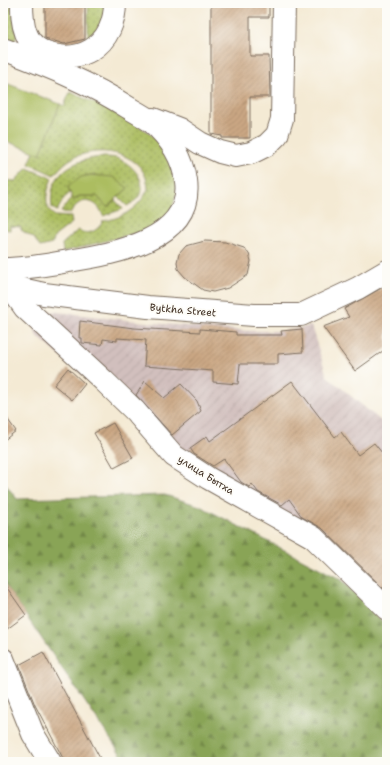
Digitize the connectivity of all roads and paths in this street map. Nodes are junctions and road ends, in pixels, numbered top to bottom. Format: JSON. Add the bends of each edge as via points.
{"nodes":[{"id":1,"x":22,"y":3,"type":"edge"},
{"id":2,"x":115,"y":3,"type":"edge"},
{"id":3,"x":284,"y":3,"type":"edge"},
{"id":4,"x":3,"y":49,"type":"edge"},
{"id":5,"x":137,"y":113,"type":"junction"},
{"id":6,"x":387,"y":271,"type":"edge"},
{"id":7,"x":5,"y":280,"type":"edge"},
{"id":8,"x":387,"y":609,"type":"edge"},
{"id":9,"x":3,"y":659,"type":"edge"},
{"id":10,"x":50,"y":762,"type":"edge"}],
"edges":[{"from":1,"to":2,"type":"street","via":[[22,22],[26,35],[34,47],[48,54],[78,56],[92,50],[109,31]]},
{"from":3,"to":5,"type":"street","via":[[282,119],[277,135],[267,145],[251,153],[236,156],[220,152],[179,129]]},
{"from":4,"to":5,"type":"street","via":[[70,75]]},
{"from":5,"to":7,"type":"street","via":[[152,122],[169,140],[185,170],[185,200],[170,226],[154,237],[112,254],[25,269]]},
{"from":6,"to":7,"type":"street","name":"Bytkha Street","via":[[301,315],[254,315],[148,307],[44,294]]},
{"from":7,"to":8,"type":"street","name":"улица Бытха","via":[[25,308],[135,411],[174,456],[313,537]]},
{"from":9,"to":10,"type":"street","via":[[33,734]]}]}
